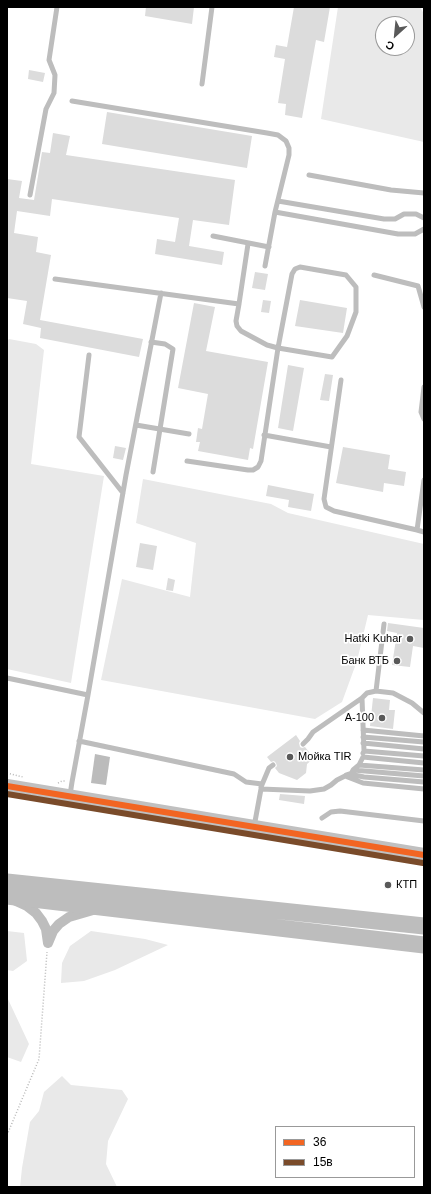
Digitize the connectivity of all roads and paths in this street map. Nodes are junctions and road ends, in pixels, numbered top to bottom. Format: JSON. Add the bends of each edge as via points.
{"nodes":[{"id":1,"x":57,"y":7,"type":"edge"},
{"id":2,"x":212,"y":7,"type":"edge"},
{"id":3,"x":202,"y":84,"type":"dead end"},
{"id":4,"x":72,"y":101,"type":"dead end"},
{"id":5,"x":309,"y":175,"type":"dead end"},
{"id":6,"x":424,"y":192,"type":"edge"},
{"id":7,"x":30,"y":195,"type":"dead end"},
{"id":8,"x":278,"y":201,"type":"junction"},
{"id":9,"x":275,"y":212,"type":"junction"},
{"id":10,"x":424,"y":218,"type":"edge"},
{"id":11,"x":424,"y":229,"type":"edge"},
{"id":12,"x":213,"y":236,"type":"dead end"},
{"id":13,"x":248,"y":244,"type":"junction"},
{"id":14,"x":269,"y":247,"type":"junction"},
{"id":15,"x":265,"y":266,"type":"dead end"},
{"id":16,"x":374,"y":275,"type":"dead end"},
{"id":17,"x":55,"y":278,"type":"dead end"},
{"id":18,"x":161,"y":293,"type":"junction"},
{"id":19,"x":239,"y":304,"type":"junction"},
{"id":20,"x":424,"y":307,"type":"edge"},
{"id":21,"x":151,"y":342,"type":"junction"},
{"id":22,"x":278,"y":348,"type":"junction"},
{"id":23,"x":89,"y":355,"type":"dead end"},
{"id":24,"x":341,"y":380,"type":"dead end"},
{"id":25,"x":424,"y":387,"type":"edge"},
{"id":26,"x":424,"y":419,"type":"edge"},
{"id":27,"x":136,"y":425,"type":"junction"},
{"id":28,"x":160,"y":430,"type":"junction"},
{"id":29,"x":190,"y":434,"type":"dead end"},
{"id":30,"x":264,"y":435,"type":"junction"},
{"id":31,"x":331,"y":447,"type":"junction"},
{"id":32,"x":187,"y":461,"type":"dead end"},
{"id":33,"x":153,"y":472,"type":"dead end"},
{"id":34,"x":424,"y":480,"type":"edge"},
{"id":35,"x":123,"y":494,"type":"junction"},
{"id":36,"x":417,"y":530,"type":"junction"},
{"id":37,"x":424,"y":532,"type":"edge"},
{"id":38,"x":384,"y":624,"type":"dead end"},
{"id":39,"x":7,"y":678,"type":"edge"},
{"id":40,"x":376,"y":691,"type":"junction"},
{"id":41,"x":88,"y":695,"type":"junction"},
{"id":42,"x":362,"y":698,"type":"junction"},
{"id":43,"x":424,"y":713,"type":"edge"},
{"id":44,"x":364,"y":730,"type":"junction"},
{"id":45,"x":424,"y":736,"type":"edge"},
{"id":46,"x":363,"y":737,"type":"junction"},
{"id":47,"x":79,"y":741,"type":"junction"},
{"id":48,"x":424,"y":742,"type":"edge"},
{"id":49,"x":303,"y":744,"type":"dead end"},
{"id":50,"x":363,"y":744,"type":"junction"},
{"id":51,"x":424,"y":749,"type":"edge"},
{"id":52,"x":364,"y":751,"type":"junction"},
{"id":53,"x":424,"y":756,"type":"edge"},
{"id":54,"x":363,"y":757,"type":"junction"},
{"id":55,"x":424,"y":763,"type":"edge"},
{"id":56,"x":273,"y":765,"type":"dead end"},
{"id":57,"x":359,"y":765,"type":"junction"},
{"id":58,"x":424,"y":770,"type":"edge"},
{"id":59,"x":349,"y":773,"type":"junction"},
{"id":60,"x":424,"y":776,"type":"edge"},
{"id":61,"x":424,"y":782,"type":"edge"},
{"id":62,"x":7,"y":786,"type":"edge"},
{"id":63,"x":261,"y":787,"type":"junction"},
{"id":64,"x":424,"y":789,"type":"edge"},
{"id":65,"x":70,"y":796,"type":"junction"},
{"id":66,"x":322,"y":818,"type":"dead end"},
{"id":67,"x":424,"y":821,"type":"edge"},
{"id":68,"x":254,"y":827,"type":"junction"},
{"id":69,"x":424,"y":855,"type":"edge"},
{"id":70,"x":7,"y":882,"type":"edge"},
{"id":71,"x":7,"y":896,"type":"edge"},
{"id":72,"x":102,"y":907,"type":"junction"},
{"id":73,"x":424,"y":926,"type":"edge"},
{"id":74,"x":48,"y":944,"type":"junction"},
{"id":75,"x":424,"y":945,"type":"edge"},
{"id":76,"x":7,"y":1135,"type":"edge"}],
"edges":[{"from":1,"to":7,"type":"lane","via":[[49,60],[55,75],[54,93],[46,109]]},
{"from":2,"to":3,"type":"lane"},
{"from":4,"to":8,"type":"lane","via":[[278,135],[290,148]]},
{"from":5,"to":6,"type":"lane","via":[[391,190]]},
{"from":8,"to":9,"type":"lane"},
{"from":8,"to":10,"type":"lane","via":[[384,219],[395,219],[404,214],[416,214]]},
{"from":9,"to":11,"type":"lane","via":[[398,234],[415,234]]},
{"from":9,"to":14,"type":"lane"},
{"from":12,"to":13,"type":"lane"},
{"from":13,"to":14,"type":"lane"},
{"from":13,"to":19,"type":"lane"},
{"from":14,"to":15,"type":"lane"},
{"from":16,"to":20,"type":"lane","via":[[418,286]]},
{"from":17,"to":18,"type":"lane"},
{"from":18,"to":19,"type":"lane"},
{"from":18,"to":21,"type":"lane"},
{"from":19,"to":22,"type":"lane","via":[[236,321],[241,331]]},
{"from":21,"to":27,"type":"lane"},
{"from":21,"to":28,"type":"lane","via":[[165,344],[173,350]]},
{"from":22,"to":22,"type":"lane","via":[[295,269],[300,267],[346,275],[356,287],[356,312],[347,336],[332,357]]},
{"from":22,"to":30,"type":"lane"},
{"from":23,"to":35,"type":"lane","via":[[79,437]]},
{"from":24,"to":31,"type":"lane"},
{"from":25,"to":26,"type":"lane","via":[[421,412]]},
{"from":27,"to":28,"type":"lane"},
{"from":27,"to":35,"type":"lane"},
{"from":28,"to":29,"type":"lane"},
{"from":28,"to":33,"type":"lane"},
{"from":30,"to":31,"type":"lane"},
{"from":30,"to":32,"type":"lane","via":[[261,461],[253,470]]},
{"from":31,"to":36,"type":"lane","via":[[324,499],[326,506],[334,511]]},
{"from":34,"to":36,"type":"lane"},
{"from":35,"to":41,"type":"lane"},
{"from":36,"to":37,"type":"lane"},
{"from":38,"to":40,"type":"lane"},
{"from":39,"to":41,"type":"lane"},
{"from":40,"to":42,"type":"lane","via":[[367,693]]},
{"from":40,"to":43,"type":"lane","via":[[392,693],[412,703]]},
{"from":41,"to":47,"type":"lane"},
{"from":42,"to":44,"type":"lane"},
{"from":42,"to":49,"type":"lane","via":[[313,732]]},
{"from":44,"to":45,"type":"lane"},
{"from":44,"to":46,"type":"lane"},
{"from":46,"to":48,"type":"lane"},
{"from":46,"to":50,"type":"lane"},
{"from":47,"to":63,"type":"lane","via":[[234,774],[246,782]]},
{"from":47,"to":65,"type":"lane"},
{"from":50,"to":51,"type":"lane"},
{"from":50,"to":52,"type":"lane"},
{"from":52,"to":53,"type":"lane"},
{"from":52,"to":54,"type":"lane"},
{"from":54,"to":55,"type":"lane"},
{"from":54,"to":57,"type":"lane"},
{"from":56,"to":63,"type":"lane"},
{"from":57,"to":58,"type":"lane"},
{"from":57,"to":59,"type":"lane"},
{"from":59,"to":60,"type":"lane"},
{"from":59,"to":61,"type":"lane","via":[[364,777]]},
{"from":59,"to":63,"type":"lane","via":[[324,789],[310,791]]},
{"from":59,"to":64,"type":"lane","via":[[363,783]]},
{"from":62,"to":65,"type":"main road"},
{"from":63,"to":68,"type":"lane"},
{"from":65,"to":68,"type":"main road"},
{"from":66,"to":67,"type":"lane","via":[[331,812],[340,811]]},
{"from":68,"to":69,"type":"main road"},
{"from":70,"to":73,"type":"highway"},
{"from":71,"to":72,"type":"highway"},
{"from":71,"to":74,"type":"street","via":[[36,913],[46,929]]},
{"from":72,"to":74,"type":"street","via":[[69,917],[53,931]]},
{"from":72,"to":75,"type":"highway"},
{"from":74,"to":76,"type":"path","via":[[39,1059]]}]}
